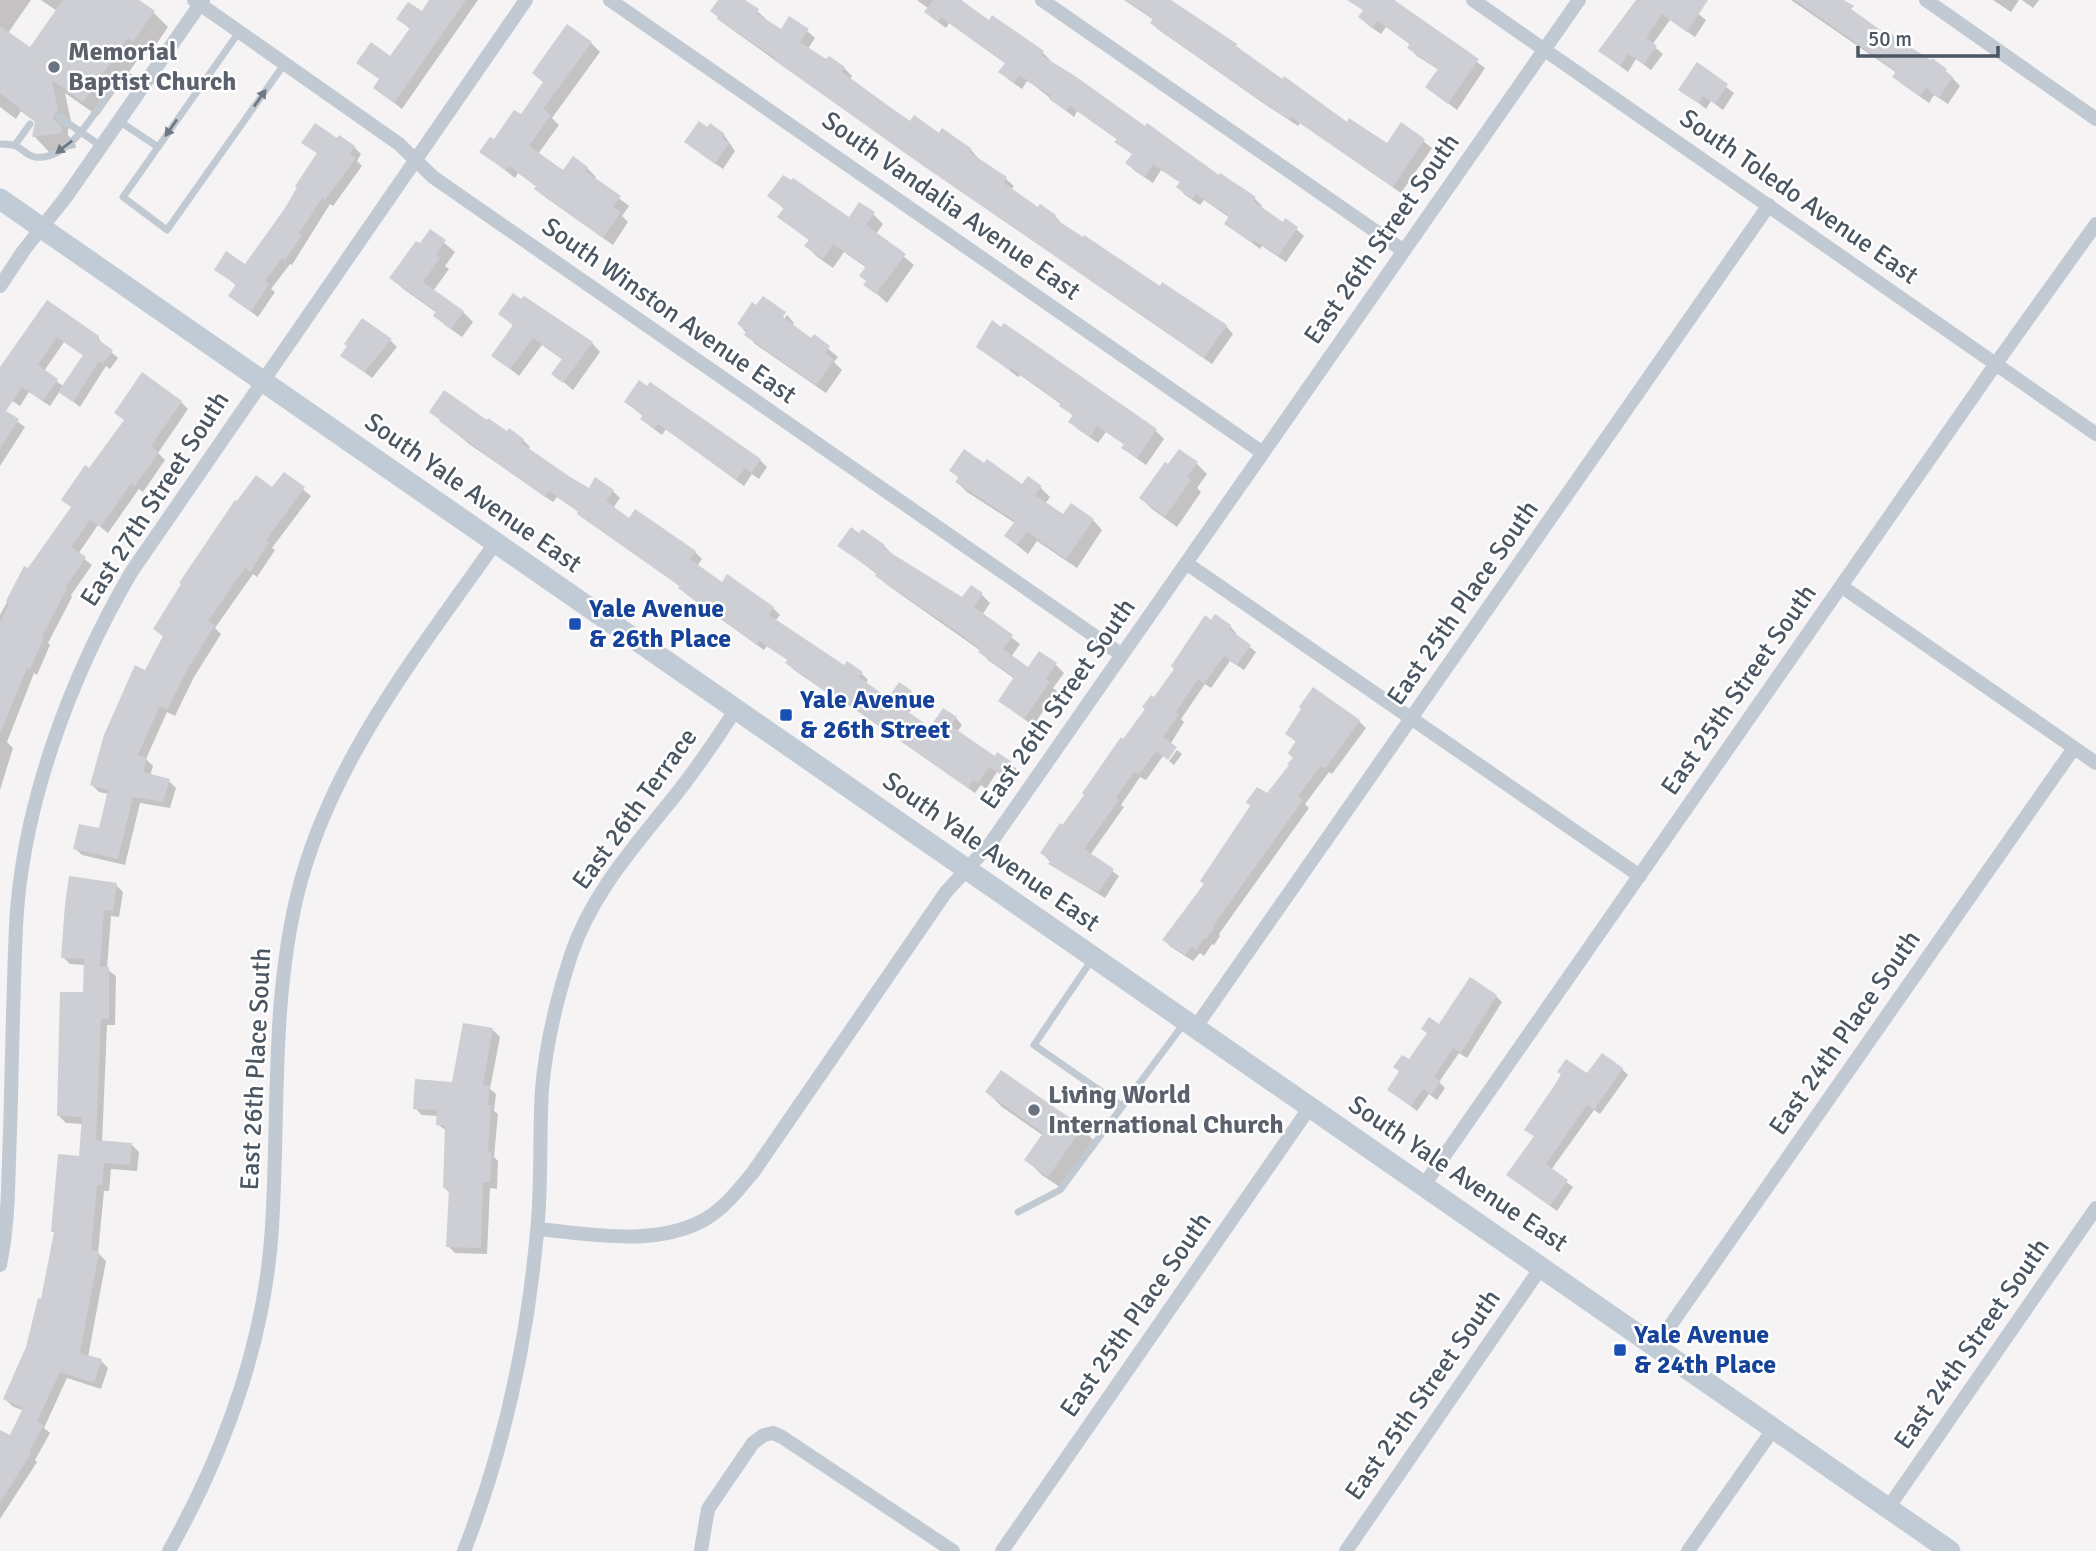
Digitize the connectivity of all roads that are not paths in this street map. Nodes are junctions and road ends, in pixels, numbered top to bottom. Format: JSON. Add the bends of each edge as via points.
{"nodes":[{"id":1,"x":527,"y":0,"type":"edge"},
{"id":2,"x":610,"y":0,"type":"edge"},
{"id":3,"x":1042,"y":0,"type":"edge"},
{"id":4,"x":1473,"y":0,"type":"edge"},
{"id":5,"x":1579,"y":0,"type":"edge"},
{"id":6,"x":1926,"y":0,"type":"edge"},
{"id":7,"x":199,"y":1,"type":"edge"},
{"id":8,"x":239,"y":32,"type":"junction"},
{"id":9,"x":1544,"y":50,"type":"junction"},
{"id":10,"x":285,"y":63,"type":"junction"},
{"id":11,"x":143,"y":86,"type":"junction"},
{"id":12,"x":59,"y":117,"type":"dead end"},
{"id":13,"x":2096,"y":119,"type":"edge"},
{"id":14,"x":119,"y":121,"type":"junction"},
{"id":15,"x":30,"y":124,"type":"dead end"},
{"id":16,"x":81,"y":132,"type":"junction"},
{"id":17,"x":0,"y":144,"type":"edge"},
{"id":18,"x":15,"y":145,"type":"junction"},
{"id":19,"x":101,"y":147,"type":"junction"},
{"id":20,"x":158,"y":147,"type":"junction"},
{"id":21,"x":416,"y":161,"type":"junction"},
{"id":22,"x":0,"y":199,"type":"edge"},
{"id":23,"x":1769,"y":205,"type":"junction"},
{"id":24,"x":2096,"y":224,"type":"edge"},
{"id":25,"x":42,"y":228,"type":"junction"},
{"id":26,"x":1404,"y":251,"type":"junction"},
{"id":27,"x":0,"y":286,"type":"edge"},
{"id":28,"x":1995,"y":365,"type":"junction"},
{"id":29,"x":261,"y":381,"type":"junction"},
{"id":30,"x":2096,"y":434,"type":"edge"},
{"id":31,"x":1263,"y":453,"type":"junction"},
{"id":32,"x":496,"y":542,"type":"junction"},
{"id":33,"x":1186,"y":564,"type":"junction"},
{"id":34,"x":1841,"y":586,"type":"junction"},
{"id":35,"x":1122,"y":655,"type":"junction"},
{"id":36,"x":736,"y":709,"type":"junction"},
{"id":37,"x":1412,"y":719,"type":"junction"},
{"id":38,"x":2074,"y":748,"type":"junction"},
{"id":39,"x":2096,"y":764,"type":"edge"},
{"id":40,"x":966,"y":869,"type":"junction"},
{"id":41,"x":1640,"y":876,"type":"junction"},
{"id":42,"x":1093,"y":957,"type":"junction"},
{"id":43,"x":1190,"y":1025,"type":"junction"},
{"id":44,"x":1122,"y":1106,"type":"junction"},
{"id":45,"x":1310,"y":1107,"type":"junction"},
{"id":46,"x":1424,"y":1185,"type":"junction"},
{"id":47,"x":2096,"y":1208,"type":"edge"},
{"id":48,"x":1018,"y":1212,"type":"dead end"},
{"id":49,"x":538,"y":1230,"type":"junction"},
{"id":50,"x":0,"y":1265,"type":"edge"},
{"id":51,"x":1542,"y":1266,"type":"junction"},
{"id":52,"x":1656,"y":1346,"type":"junction"},
{"id":53,"x":1774,"y":1427,"type":"junction"},
{"id":54,"x":1888,"y":1508,"type":"junction"},
{"id":55,"x":701,"y":1550,"type":"edge"},
{"id":56,"x":169,"y":1551,"type":"edge"},
{"id":57,"x":464,"y":1551,"type":"edge"},
{"id":58,"x":953,"y":1551,"type":"edge"},
{"id":59,"x":1002,"y":1551,"type":"edge"},
{"id":60,"x":1346,"y":1551,"type":"edge"},
{"id":61,"x":1688,"y":1551,"type":"edge"},
{"id":62,"x":1950,"y":1551,"type":"edge"}],
"edges":[{"from":1,"to":21,"type":"street","name":"East 27th Street South"},
{"from":2,"to":31,"type":"street","name":"South Vandalia Avenue East"},
{"from":3,"to":26,"type":"street"},
{"from":4,"to":9,"type":"street","name":"South Toledo Avenue East"},
{"from":5,"to":9,"type":"street","name":"East 26th Street South"},
{"from":6,"to":13,"type":"street"},
{"from":7,"to":8,"type":"street","name":"South Winston Avenue East"},
{"from":7,"to":11,"type":"street"},
{"from":8,"to":10,"type":"street","name":"South Winston Avenue East"},
{"from":8,"to":20,"type":"lane","one_way":true},
{"from":9,"to":23,"type":"street","name":"South Toledo Avenue East"},
{"from":9,"to":26,"type":"street","name":"East 26th Street South"},
{"from":20,"to":10,"type":"lane","one_way":true,"via":[[123,197],[167,230]]},
{"from":10,"to":21,"type":"street","name":"South Winston Avenue East"},
{"from":11,"to":14,"type":"street"},
{"from":11,"to":16,"type":"lane","via":[[126,75],[118,78]]},
{"from":12,"to":16,"type":"lane"},
{"from":14,"to":19,"type":"street"},
{"from":14,"to":20,"type":"lane"},
{"from":15,"to":18,"type":"lane"},
{"from":16,"to":18,"type":"lane","one_way":true,"via":[[65,150],[48,158],[32,157]]},
{"from":16,"to":19,"type":"lane"},
{"from":17,"to":18,"type":"lane"},
{"from":19,"to":25,"type":"street"},
{"from":21,"to":29,"type":"street","name":"East 27th Street South"},
{"from":21,"to":35,"type":"street","name":"South Winston Avenue East"},
{"from":22,"to":25,"type":"main road","name":"South Yale Avenue East"},
{"from":23,"to":28,"type":"street","name":"South Toledo Avenue East"},
{"from":23,"to":37,"type":"street","name":"East 25th Place South"},
{"from":24,"to":28,"type":"street","name":"East 25th Street South"},
{"from":25,"to":27,"type":"street"},
{"from":25,"to":29,"type":"main road","name":"South Yale Avenue East"},
{"from":26,"to":31,"type":"street","name":"East 26th Street South"},
{"from":28,"to":30,"type":"street","name":"South Toledo Avenue East"},
{"from":28,"to":34,"type":"street","name":"East 25th Street South"},
{"from":29,"to":32,"type":"main road","name":"South Yale Avenue East"},
{"from":29,"to":50,"type":"street","name":"East 27th Street South","via":[[109,609],[48,759],[23,864],[16,923],[7,1205]]},
{"from":31,"to":33,"type":"street","name":"East 26th Street South"},
{"from":32,"to":36,"type":"main road","name":"South Yale Avenue East"},
{"from":32,"to":56,"type":"street","name":"East 26th Place South","via":[[367,730],[312,843],[286,947],[280,997],[266,1286],[234,1409],[211,1469]]},
{"from":33,"to":35,"type":"street","name":"East 26th Street South"},
{"from":33,"to":37,"type":"street"},
{"from":34,"to":38,"type":"street"},
{"from":34,"to":41,"type":"street","name":"East 25th Street South"},
{"from":35,"to":40,"type":"street","name":"East 26th Street South","via":[[990,844]]},
{"from":36,"to":40,"type":"main road","name":"South Yale Avenue East"},
{"from":36,"to":49,"type":"street","name":"East 26th Terrace","via":[[612,874],[572,953],[546,1050]]},
{"from":37,"to":41,"type":"street"},
{"from":37,"to":43,"type":"street","name":"East 25th Place South"},
{"from":38,"to":39,"type":"street"},
{"from":38,"to":52,"type":"street","name":"East 24th Place South"},
{"from":40,"to":42,"type":"main road","name":"South Yale Avenue East"},
{"from":40,"to":49,"type":"street","name":"East 26th Street South","via":[[731,1198],[706,1219],[652,1236]]},
{"from":41,"to":46,"type":"street","name":"East 25th Street South"},
{"from":42,"to":43,"type":"main road","name":"South Yale Avenue East"},
{"from":42,"to":44,"type":"lane","via":[[1034,1045]]},
{"from":43,"to":44,"type":"lane"},
{"from":43,"to":45,"type":"main road","name":"South Yale Avenue East"},
{"from":44,"to":48,"type":"lane","via":[[1060,1190]]},
{"from":45,"to":46,"type":"main road","name":"South Yale Avenue East"},
{"from":45,"to":59,"type":"street","name":"East 25th Place South"},
{"from":46,"to":51,"type":"main road","name":"South Yale Avenue East"},
{"from":47,"to":54,"type":"street","name":"East 24th Street South"},
{"from":49,"to":57,"type":"street","via":[[520,1362],[504,1434]]},
{"from":51,"to":52,"type":"main road","name":"South Yale Avenue East"},
{"from":51,"to":60,"type":"street","name":"East 25th Street South"},
{"from":52,"to":53,"type":"main road","name":"South Yale Avenue East"},
{"from":53,"to":54,"type":"main road","name":"South Yale Avenue East"},
{"from":53,"to":61,"type":"street"},
{"from":54,"to":62,"type":"main road","name":"South Yale Avenue East"},
{"from":55,"to":58,"type":"street","via":[[708,1509],[753,1443],[773,1433]]}]}
